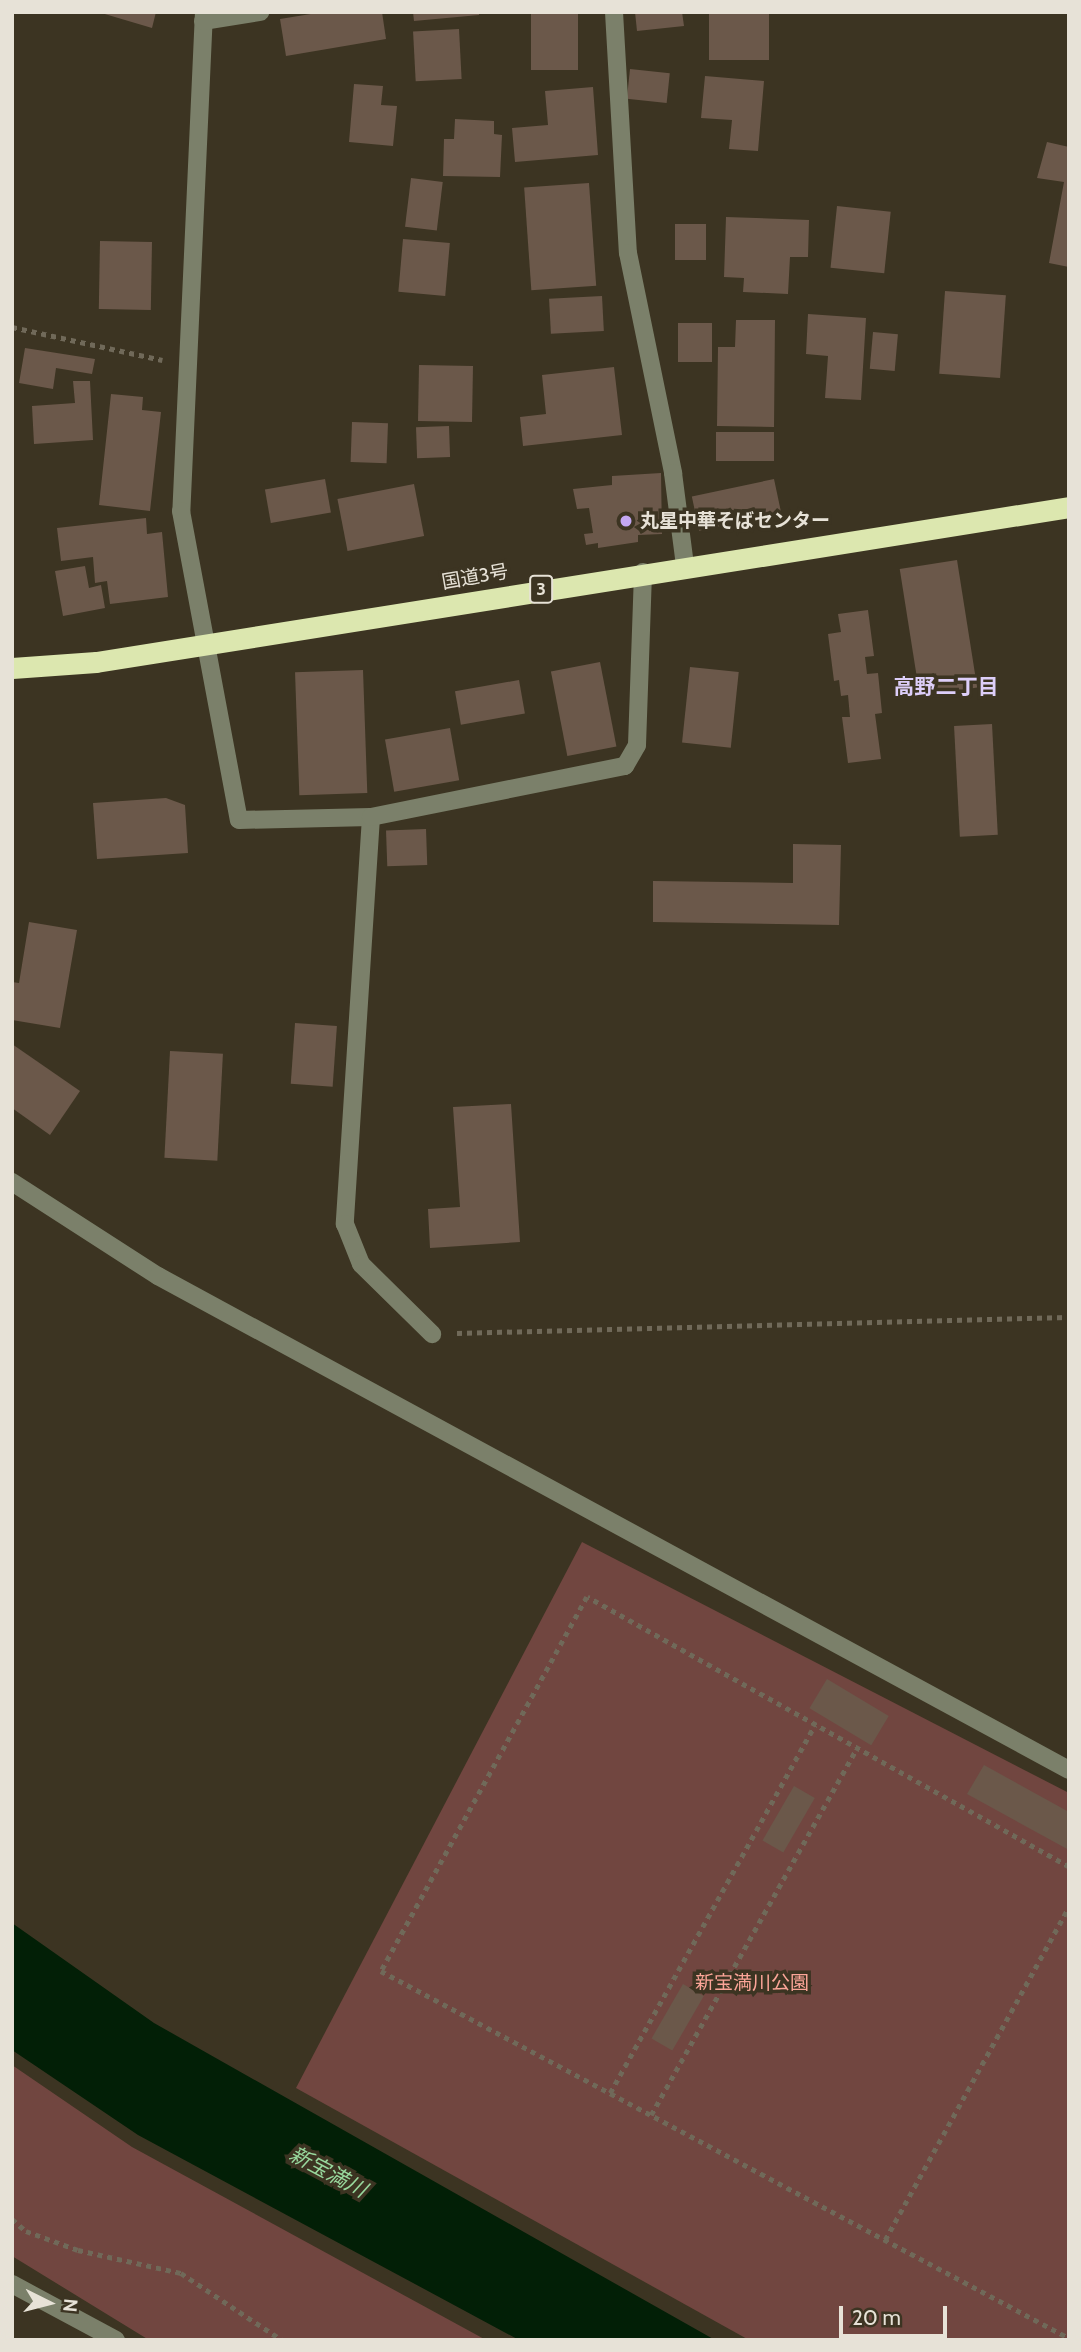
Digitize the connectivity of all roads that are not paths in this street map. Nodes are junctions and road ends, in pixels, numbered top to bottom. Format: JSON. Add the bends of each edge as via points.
{"nodes":[{"id":1,"x":260,"y":12,"type":"edge"},
{"id":2,"x":614,"y":12,"type":"edge"},
{"id":3,"x":203,"y":17,"type":"edge"},
{"id":4,"x":1069,"y":507,"type":"edge"},
{"id":5,"x":685,"y":566,"type":"junction"},
{"id":6,"x":643,"y":572,"type":"junction"},
{"id":7,"x":208,"y":645,"type":"junction"},
{"id":8,"x":12,"y":668,"type":"edge"},
{"id":9,"x":371,"y":817,"type":"junction"},
{"id":10,"x":12,"y":1182,"type":"edge"},
{"id":11,"x":432,"y":1334,"type":"road end"},
{"id":12,"x":1069,"y":1770,"type":"edge"},
{"id":13,"x":12,"y":2284,"type":"edge"},
{"id":14,"x":116,"y":2340,"type":"edge"}],
"edges":[{"from":1,"to":3,"type":"street"},
{"from":2,"to":5,"type":"street","via":[[628,253],[673,473]]},
{"from":3,"to":7,"type":"street","via":[[181,511]]},
{"from":4,"to":5,"type":"highway","name":"国道3号","number":"3"},
{"from":5,"to":6,"type":"highway","name":"国道3号","number":"3"},
{"from":6,"to":7,"type":"highway","name":"国道3号","number":"3"},
{"from":6,"to":9,"type":"street","via":[[637,746],[625,766]]},
{"from":7,"to":8,"type":"highway","name":"国道3号","number":"3","via":[[96,663]]},
{"from":7,"to":9,"type":"street","via":[[239,820]]},
{"from":9,"to":11,"type":"street","via":[[345,1224],[360,1264]]},
{"from":10,"to":12,"type":"street","via":[[158,1276]]},
{"from":13,"to":14,"type":"street"}]}
